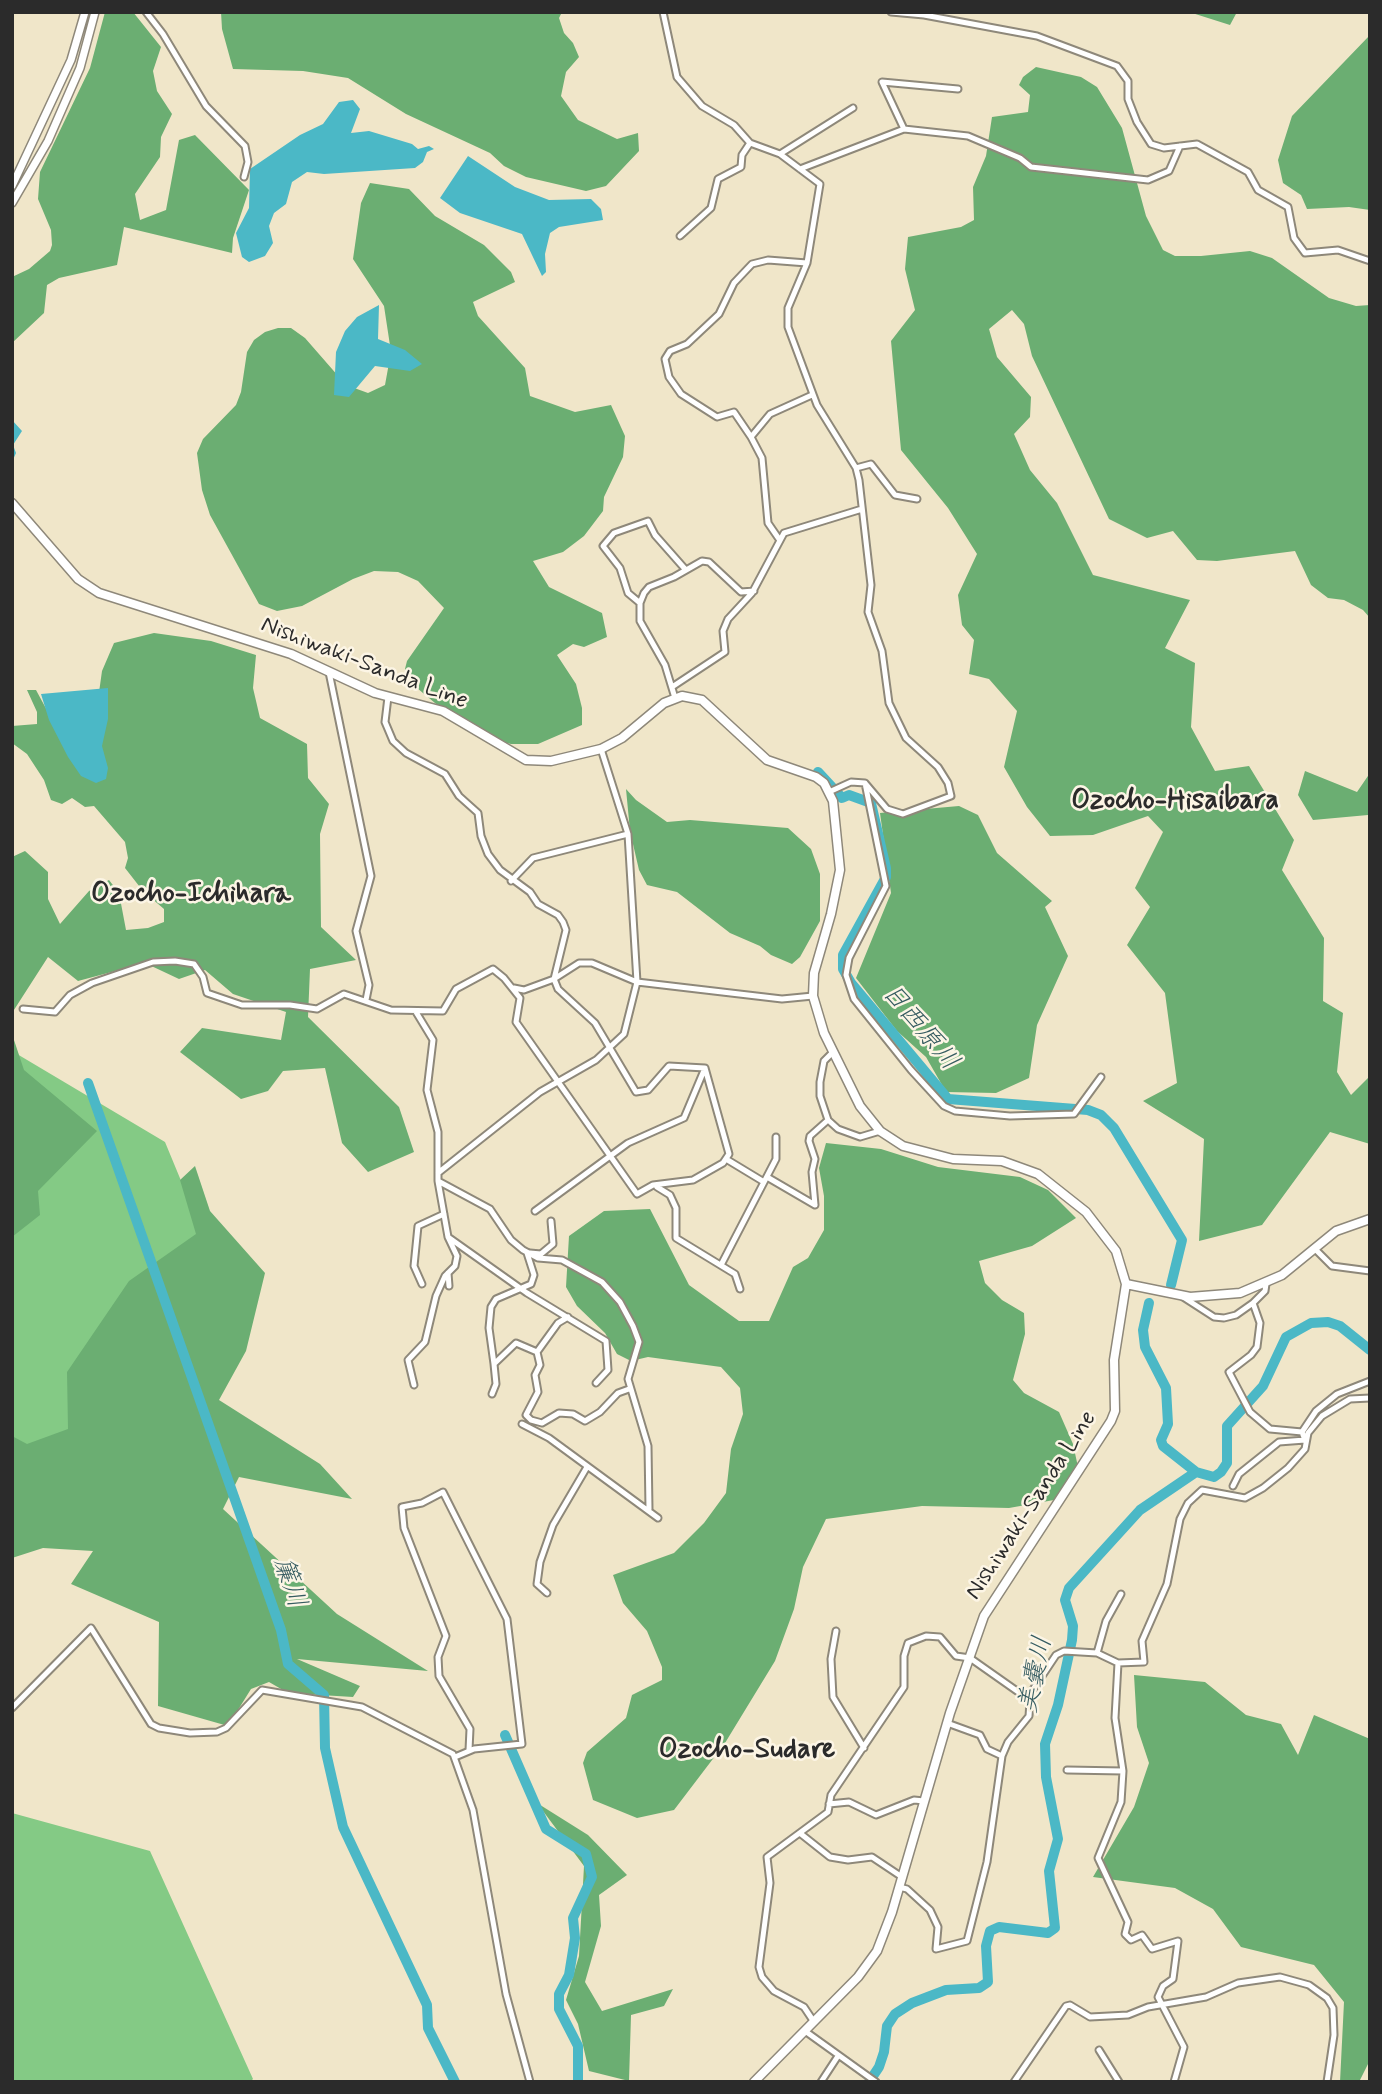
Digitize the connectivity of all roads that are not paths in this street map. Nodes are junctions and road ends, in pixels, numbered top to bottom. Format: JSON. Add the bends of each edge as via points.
{"nodes":[{"id":1,"x":85,"y":12,"type":"edge"},
{"id":2,"x":95,"y":12,"type":"edge"},
{"id":3,"x":146,"y":12,"type":"edge"},
{"id":4,"x":663,"y":12,"type":"edge"},
{"id":5,"x":891,"y":12,"type":"edge"},
{"id":6,"x":958,"y":89,"type":"dead end"},
{"id":7,"x":853,"y":108,"type":"dead end"},
{"id":8,"x":904,"y":129,"type":"junction"},
{"id":9,"x":750,"y":143,"type":"junction"},
{"id":10,"x":1180,"y":146,"type":"junction"},
{"id":11,"x":780,"y":154,"type":"junction"},
{"id":12,"x":800,"y":169,"type":"junction"},
{"id":13,"x":244,"y":177,"type":"dead end"},
{"id":14,"x":12,"y":186,"type":"edge"},
{"id":15,"x":12,"y":202,"type":"edge"},
{"id":16,"x":680,"y":236,"type":"dead end"},
{"id":17,"x":1370,"y":261,"type":"edge"},
{"id":18,"x":807,"y":263,"type":"junction"},
{"id":19,"x":812,"y":395,"type":"junction"},
{"id":20,"x":751,"y":437,"type":"junction"},
{"id":21,"x":856,"y":468,"type":"junction"},
{"id":22,"x":917,"y":499,"type":"dead end"},
{"id":23,"x":12,"y":503,"type":"edge"},
{"id":24,"x":862,"y":509,"type":"junction"},
{"id":25,"x":779,"y":539,"type":"junction"},
{"id":26,"x":685,"y":569,"type":"junction"},
{"id":27,"x":754,"y":591,"type":"junction"},
{"id":28,"x":639,"y":603,"type":"junction"},
{"id":29,"x":329,"y":672,"type":"junction"},
{"id":30,"x":672,"y":687,"type":"junction"},
{"id":31,"x":388,"y":697,"type":"junction"},
{"id":32,"x":675,"y":698,"type":"junction"},
{"id":33,"x":601,"y":749,"type":"junction"},
{"id":34,"x":865,"y":783,"type":"junction"},
{"id":35,"x":829,"y":792,"type":"junction"},
{"id":36,"x":628,"y":834,"type":"junction"},
{"id":37,"x":512,"y":881,"type":"junction"},
{"id":38,"x":554,"y":979,"type":"junction"},
{"id":39,"x":637,"y":982,"type":"junction"},
{"id":40,"x":514,"y":988,"type":"junction"},
{"id":41,"x":813,"y":996,"type":"junction"},
{"id":42,"x":366,"y":1000,"type":"junction"},
{"id":43,"x":23,"y":1009,"type":"dead end"},
{"id":44,"x":416,"y":1012,"type":"junction"},
{"id":45,"x":611,"y":1049,"type":"junction"},
{"id":46,"x":833,"y":1052,"type":"junction"},
{"id":47,"x":705,"y":1068,"type":"junction"},
{"id":48,"x":1101,"y":1077,"type":"dead end"},
{"id":49,"x":558,"y":1082,"type":"junction"},
{"id":50,"x":828,"y":1120,"type":"junction"},
{"id":51,"x":880,"y":1132,"type":"junction"},
{"id":52,"x":776,"y":1137,"type":"dead end"},
{"id":53,"x":611,"y":1156,"type":"junction"},
{"id":54,"x":726,"y":1159,"type":"junction"},
{"id":55,"x":437,"y":1179,"type":"junction"},
{"id":56,"x":765,"y":1180,"type":"junction"},
{"id":57,"x":647,"y":1187,"type":"junction"},
{"id":58,"x":535,"y":1211,"type":"dead end"},
{"id":59,"x":444,"y":1214,"type":"junction"},
{"id":60,"x":1370,"y":1219,"type":"edge"},
{"id":61,"x":551,"y":1221,"type":"dead end"},
{"id":62,"x":448,"y":1237,"type":"junction"},
{"id":63,"x":1314,"y":1248,"type":"junction"},
{"id":64,"x":527,"y":1253,"type":"junction"},
{"id":65,"x":721,"y":1265,"type":"junction"},
{"id":66,"x":1370,"y":1270,"type":"edge"},
{"id":67,"x":449,"y":1273,"type":"junction"},
{"id":68,"x":422,"y":1284,"type":"dead end"},
{"id":69,"x":1126,"y":1284,"type":"junction"},
{"id":70,"x":1266,"y":1284,"type":"junction"},
{"id":71,"x":449,"y":1286,"type":"dead end"},
{"id":72,"x":523,"y":1289,"type":"junction"},
{"id":73,"x":740,"y":1289,"type":"dead end"},
{"id":74,"x":1183,"y":1296,"type":"junction"},
{"id":75,"x":1253,"y":1303,"type":"junction"},
{"id":76,"x":568,"y":1317,"type":"junction"},
{"id":77,"x":537,"y":1352,"type":"junction"},
{"id":78,"x":494,"y":1364,"type":"junction"},
{"id":79,"x":1370,"y":1381,"type":"edge"},
{"id":80,"x":596,"y":1383,"type":"dead end"},
{"id":81,"x":414,"y":1385,"type":"dead end"},
{"id":82,"x":629,"y":1389,"type":"junction"},
{"id":83,"x":492,"y":1394,"type":"dead end"},
{"id":84,"x":1370,"y":1398,"type":"edge"},
{"id":85,"x":522,"y":1424,"type":"dead end"},
{"id":86,"x":1302,"y":1432,"type":"junction"},
{"id":87,"x":1305,"y":1440,"type":"junction"},
{"id":88,"x":587,"y":1467,"type":"junction"},
{"id":89,"x":1233,"y":1486,"type":"dead end"},
{"id":90,"x":649,"y":1509,"type":"junction"},
{"id":91,"x":658,"y":1518,"type":"dead end"},
{"id":92,"x":547,"y":1593,"type":"dead end"},
{"id":93,"x":1121,"y":1594,"type":"dead end"},
{"id":94,"x":836,"y":1630,"type":"dead end"},
{"id":95,"x":1097,"y":1653,"type":"junction"},
{"id":96,"x":970,"y":1658,"type":"junction"},
{"id":97,"x":1118,"y":1663,"type":"junction"},
{"id":98,"x":1024,"y":1696,"type":"junction"},
{"id":99,"x":12,"y":1708,"type":"edge"},
{"id":100,"x":947,"y":1723,"type":"junction"},
{"id":101,"x":864,"y":1748,"type":"junction"},
{"id":102,"x":469,"y":1750,"type":"junction"},
{"id":103,"x":1002,"y":1756,"type":"junction"},
{"id":104,"x":455,"y":1757,"type":"junction"},
{"id":105,"x":1067,"y":1770,"type":"dead end"},
{"id":106,"x":1123,"y":1771,"type":"junction"},
{"id":107,"x":924,"y":1801,"type":"junction"},
{"id":108,"x":829,"y":1804,"type":"junction"},
{"id":109,"x":801,"y":1834,"type":"junction"},
{"id":110,"x":902,"y":1877,"type":"junction"},
{"id":111,"x":899,"y":1887,"type":"junction"},
{"id":112,"x":1161,"y":2004,"type":"junction"},
{"id":113,"x":814,"y":2022,"type":"junction"},
{"id":114,"x":805,"y":2031,"type":"junction"},
{"id":115,"x":1099,"y":2050,"type":"dead end"},
{"id":116,"x":838,"y":2056,"type":"junction"},
{"id":117,"x":530,"y":2082,"type":"edge"},
{"id":118,"x":754,"y":2082,"type":"edge"},
{"id":119,"x":821,"y":2082,"type":"edge"},
{"id":120,"x":876,"y":2082,"type":"edge"},
{"id":121,"x":1014,"y":2082,"type":"edge"},
{"id":122,"x":1119,"y":2082,"type":"edge"},
{"id":123,"x":1174,"y":2082,"type":"edge"},
{"id":124,"x":1327,"y":2082,"type":"edge"}],
"edges":[{"from":1,"to":14,"type":"street","via":[[71,60]]},
{"from":2,"to":15,"type":"street","via":[[80,68],[48,141]]},
{"from":3,"to":13,"type":"street","via":[[206,106],[245,146],[248,162]]},
{"from":4,"to":9,"type":"street","via":[[677,77],[708,111],[734,125]]},
{"from":5,"to":10,"type":"street","via":[[1037,36],[1118,66],[1128,82],[1128,99],[1143,134],[1158,147]]},
{"from":6,"to":8,"type":"street","via":[[882,82]]},
{"from":7,"to":11,"type":"street"},
{"from":8,"to":10,"type":"street","via":[[968,136],[1031,167],[1148,180],[1169,171]]},
{"from":8,"to":12,"type":"street"},
{"from":9,"to":11,"type":"street"},
{"from":9,"to":16,"type":"street","via":[[741,167],[718,180],[711,208]]},
{"from":10,"to":17,"type":"street","via":[[1196,144],[1210,149],[1248,172],[1258,190],[1288,208],[1294,238],[1305,253],[1338,250]]},
{"from":11,"to":12,"type":"street"},
{"from":12,"to":18,"type":"street","via":[[820,184]]},
{"from":18,"to":19,"type":"street","via":[[787,318]]},
{"from":18,"to":20,"type":"street","via":[[768,260],[752,264],[734,283],[719,314],[665,359],[681,394],[717,417],[734,412]]},
{"from":19,"to":20,"type":"street","via":[[770,414]]},
{"from":19,"to":21,"type":"street"},
{"from":20,"to":25,"type":"street","via":[[762,458],[768,523]]},
{"from":21,"to":22,"type":"street","via":[[871,464],[895,495]]},
{"from":21,"to":24,"type":"street"},
{"from":23,"to":29,"type":"main road","name":"Nishiwaki-Sanda Line","via":[[78,579],[99,593],[244,638]]},
{"from":24,"to":25,"type":"street","via":[[791,529]]},
{"from":24,"to":34,"type":"street","via":[[871,585],[868,612],[882,651],[889,703],[906,738],[938,767],[951,796],[894,814]]},
{"from":25,"to":27,"type":"street"},
{"from":26,"to":27,"type":"street","via":[[709,562],[741,592]]},
{"from":26,"to":28,"type":"street","via":[[649,587]]},
{"from":26,"to":28,"type":"street","via":[[648,521],[614,533],[603,546],[620,568],[628,593]]},
{"from":27,"to":30,"type":"street","via":[[727,619],[725,652]]},
{"from":28,"to":30,"type":"street","via":[[643,631],[665,665]]},
{"from":29,"to":31,"type":"main road","name":"Nishiwaki-Sanda Line"},
{"from":29,"to":42,"type":"street","via":[[371,876],[356,931],[369,985]]},
{"from":30,"to":32,"type":"street"},
{"from":31,"to":33,"type":"main road","name":"Nishiwaki-Sanda Line","via":[[443,710],[526,760],[551,761]]},
{"from":31,"to":37,"type":"street","via":[[385,722],[393,741],[445,774],[459,796],[475,807],[488,855]]},
{"from":32,"to":33,"type":"main road","name":"Nishiwaki-Sanda Line"},
{"from":32,"to":35,"type":"main road","via":[[702,700],[767,760],[810,774]]},
{"from":33,"to":36,"type":"street"},
{"from":34,"to":35,"type":"street","via":[[851,782]]},
{"from":34,"to":48,"type":"street","via":[[886,887],[849,958],[846,975],[854,999],[931,1094],[955,1111],[1074,1114]]},
{"from":35,"to":41,"type":"main road","name":"Nishiwaki-Sanda Line","via":[[840,870],[814,973]]},
{"from":36,"to":37,"type":"street","via":[[533,858]]},
{"from":36,"to":39,"type":"street"},
{"from":37,"to":38,"type":"street","via":[[563,922],[566,930]]},
{"from":38,"to":39,"type":"street","via":[[579,963],[592,963]]},
{"from":38,"to":40,"type":"street","via":[[524,990]]},
{"from":38,"to":45,"type":"street","via":[[558,989],[596,1023]]},
{"from":39,"to":41,"type":"street","via":[[782,999]]},
{"from":39,"to":45,"type":"street","via":[[624,1034]]},
{"from":40,"to":44,"type":"street","via":[[493,969],[456,989],[443,1011]]},
{"from":40,"to":49,"type":"street","via":[[520,998],[516,1022]]},
{"from":41,"to":46,"type":"main road","name":"Nishiwaki-Sanda Line"},
{"from":42,"to":43,"type":"street","via":[[344,994],[317,1009],[242,1005],[207,993],[194,964],[153,961],[92,983],[70,995],[55,1012]]},
{"from":42,"to":44,"type":"street","via":[[391,1010]]},
{"from":44,"to":55,"type":"street","via":[[433,1040],[427,1090],[438,1132]]},
{"from":45,"to":47,"type":"street","via":[[640,1093],[669,1066]]},
{"from":45,"to":49,"type":"street"},
{"from":46,"to":50,"type":"street","via":[[824,1061],[820,1082]]},
{"from":46,"to":51,"type":"main road","name":"Nishiwaki-Sanda Line","via":[[860,1106]]},
{"from":47,"to":53,"type":"street","via":[[684,1118],[638,1137]]},
{"from":47,"to":54,"type":"street","via":[[729,1154]]},
{"from":49,"to":53,"type":"street"},
{"from":49,"to":55,"type":"street","via":[[532,1098]]},
{"from":50,"to":51,"type":"street","via":[[860,1137]]},
{"from":50,"to":56,"type":"street","via":[[808,1141],[815,1159],[815,1205]]},
{"from":51,"to":69,"type":"main road","name":"Nishiwaki-Sanda Line","via":[[916,1151],[953,1159],[1002,1161],[1038,1174],[1100,1227],[1116,1251]]},
{"from":52,"to":56,"type":"street","via":[[776,1159]]},
{"from":53,"to":57,"type":"street","via":[[637,1194]]},
{"from":53,"to":58,"type":"street"},
{"from":54,"to":56,"type":"street"},
{"from":54,"to":57,"type":"street","via":[[693,1180]]},
{"from":55,"to":59,"type":"street"},
{"from":55,"to":64,"type":"street","via":[[490,1209],[510,1240]]},
{"from":56,"to":65,"type":"street"},
{"from":57,"to":65,"type":"street","via":[[662,1188],[670,1195],[676,1208],[676,1237]]},
{"from":59,"to":62,"type":"street"},
{"from":59,"to":68,"type":"street","via":[[418,1226],[414,1266]]},
{"from":60,"to":63,"type":"main road","via":[[1336,1231]]},
{"from":61,"to":64,"type":"street","via":[[553,1244],[549,1250]]},
{"from":62,"to":67,"type":"street","via":[[457,1256]]},
{"from":62,"to":72,"type":"street"},
{"from":63,"to":66,"type":"street","via":[[1332,1266]]},
{"from":63,"to":70,"type":"main road"},
{"from":64,"to":72,"type":"street","via":[[534,1275]]},
{"from":64,"to":82,"type":"street","via":[[581,1269],[602,1282],[620,1302],[639,1342]]},
{"from":65,"to":73,"type":"street","via":[[735,1274]]},
{"from":67,"to":71,"type":"street"},
{"from":67,"to":81,"type":"street","via":[[436,1296],[425,1342],[408,1360]]},
{"from":69,"to":74,"type":"main road"},
{"from":69,"to":96,"type":"main road","name":"Nishiwaki-Sanda Line","via":[[1114,1360],[1115,1411],[1111,1421],[996,1593]]},
{"from":70,"to":74,"type":"main road","via":[[1227,1296]]},
{"from":70,"to":75,"type":"street"},
{"from":72,"to":76,"type":"street"},
{"from":72,"to":78,"type":"street","via":[[496,1298],[491,1307]]},
{"from":74,"to":75,"type":"street","via":[[1214,1317],[1224,1318]]},
{"from":75,"to":86,"type":"street","via":[[1260,1323],[1256,1347],[1229,1372],[1250,1412],[1270,1429]]},
{"from":76,"to":77,"type":"street","via":[[558,1323]]},
{"from":76,"to":80,"type":"street","via":[[606,1342],[608,1370]]},
{"from":77,"to":78,"type":"street","via":[[516,1343]]},
{"from":77,"to":82,"type":"street","via":[[538,1392],[526,1415],[531,1420],[542,1423],[559,1413],[585,1421]]},
{"from":78,"to":83,"type":"street"},
{"from":79,"to":86,"type":"street","via":[[1337,1394],[1316,1411]]},
{"from":82,"to":90,"type":"street","via":[[648,1446]]},
{"from":84,"to":87,"type":"street","via":[[1339,1403],[1314,1424]]},
{"from":85,"to":88,"type":"street"},
{"from":86,"to":87,"type":"street"},
{"from":87,"to":89,"type":"street","via":[[1279,1442],[1239,1474]]},
{"from":87,"to":97,"type":"street","via":[[1305,1449],[1289,1468],[1245,1498],[1202,1490],[1188,1503],[1180,1519],[1167,1584],[1142,1641],[1144,1662]]},
{"from":88,"to":90,"type":"street"},
{"from":88,"to":92,"type":"street","via":[[553,1525],[540,1562],[537,1584]]},
{"from":90,"to":91,"type":"street"},
{"from":93,"to":95,"type":"street","via":[[1106,1621]]},
{"from":94,"to":101,"type":"street","via":[[831,1659],[833,1697]]},
{"from":95,"to":97,"type":"street"},
{"from":95,"to":98,"type":"street","via":[[1072,1650],[1056,1655]]},
{"from":96,"to":98,"type":"street"},
{"from":96,"to":100,"type":"main road","name":"Nishiwaki-Sanda Line"},
{"from":96,"to":101,"type":"street","via":[[956,1656],[940,1637],[926,1636],[908,1643],[904,1686]]},
{"from":97,"to":106,"type":"street","via":[[1115,1718]]},
{"from":98,"to":103,"type":"street","via":[[1030,1702],[1029,1716]]},
{"from":99,"to":104,"type":"street","via":[[91,1628],[151,1724],[159,1728],[217,1732],[262,1690],[362,1707]]},
{"from":100,"to":103,"type":"street","via":[[980,1735],[987,1749]]},
{"from":100,"to":107,"type":"main road","name":"Nishiwaki-Sanda Line"},
{"from":101,"to":108,"type":"street"},
{"from":102,"to":102,"type":"street","via":[[470,1729],[439,1676],[438,1657],[446,1636],[404,1528],[402,1507],[443,1492],[507,1619],[522,1744]]},
{"from":102,"to":104,"type":"street"},
{"from":103,"to":111,"type":"street","via":[[987,1862],[967,1941],[936,1949],[938,1927],[930,1910]]},
{"from":104,"to":117,"type":"street","via":[[473,1810],[506,1994]]},
{"from":105,"to":106,"type":"street"},
{"from":106,"to":112,"type":"street","via":[[1121,1802],[1098,1858],[1128,1922],[1125,1934],[1130,1940],[1142,1935],[1152,1949],[1178,1941],[1173,1979],[1163,1986],[1158,1997]]},
{"from":107,"to":108,"type":"street","via":[[914,1800],[876,1815],[849,1802]]},
{"from":107,"to":110,"type":"main road","name":"Nishiwaki-Sanda Line"},
{"from":108,"to":109,"type":"street","via":[[824,1817]]},
{"from":109,"to":110,"type":"street","via":[[830,1857],[872,1857]]},
{"from":109,"to":113,"type":"street","via":[[767,1857],[769,1906],[759,1967],[774,1991],[804,2007]]},
{"from":110,"to":111,"type":"main road","name":"Nishiwaki-Sanda Line"},
{"from":111,"to":113,"type":"main road","name":"Nishiwaki-Sanda Line","via":[[872,1959]]},
{"from":112,"to":121,"type":"street","via":[[1103,2018],[1066,2006]]},
{"from":112,"to":123,"type":"street","via":[[1184,2047]]},
{"from":112,"to":124,"type":"street","via":[[1206,1997],[1260,1977],[1309,1985],[1327,1998],[1332,2008],[1334,2035]]},
{"from":113,"to":114,"type":"main road","name":"Nishiwaki-Sanda Line"},
{"from":114,"to":116,"type":"street"},
{"from":114,"to":118,"type":"main road","name":"Nishiwaki-Sanda Line"},
{"from":115,"to":122,"type":"street"},
{"from":116,"to":119,"type":"street"},
{"from":116,"to":120,"type":"street"}]}
